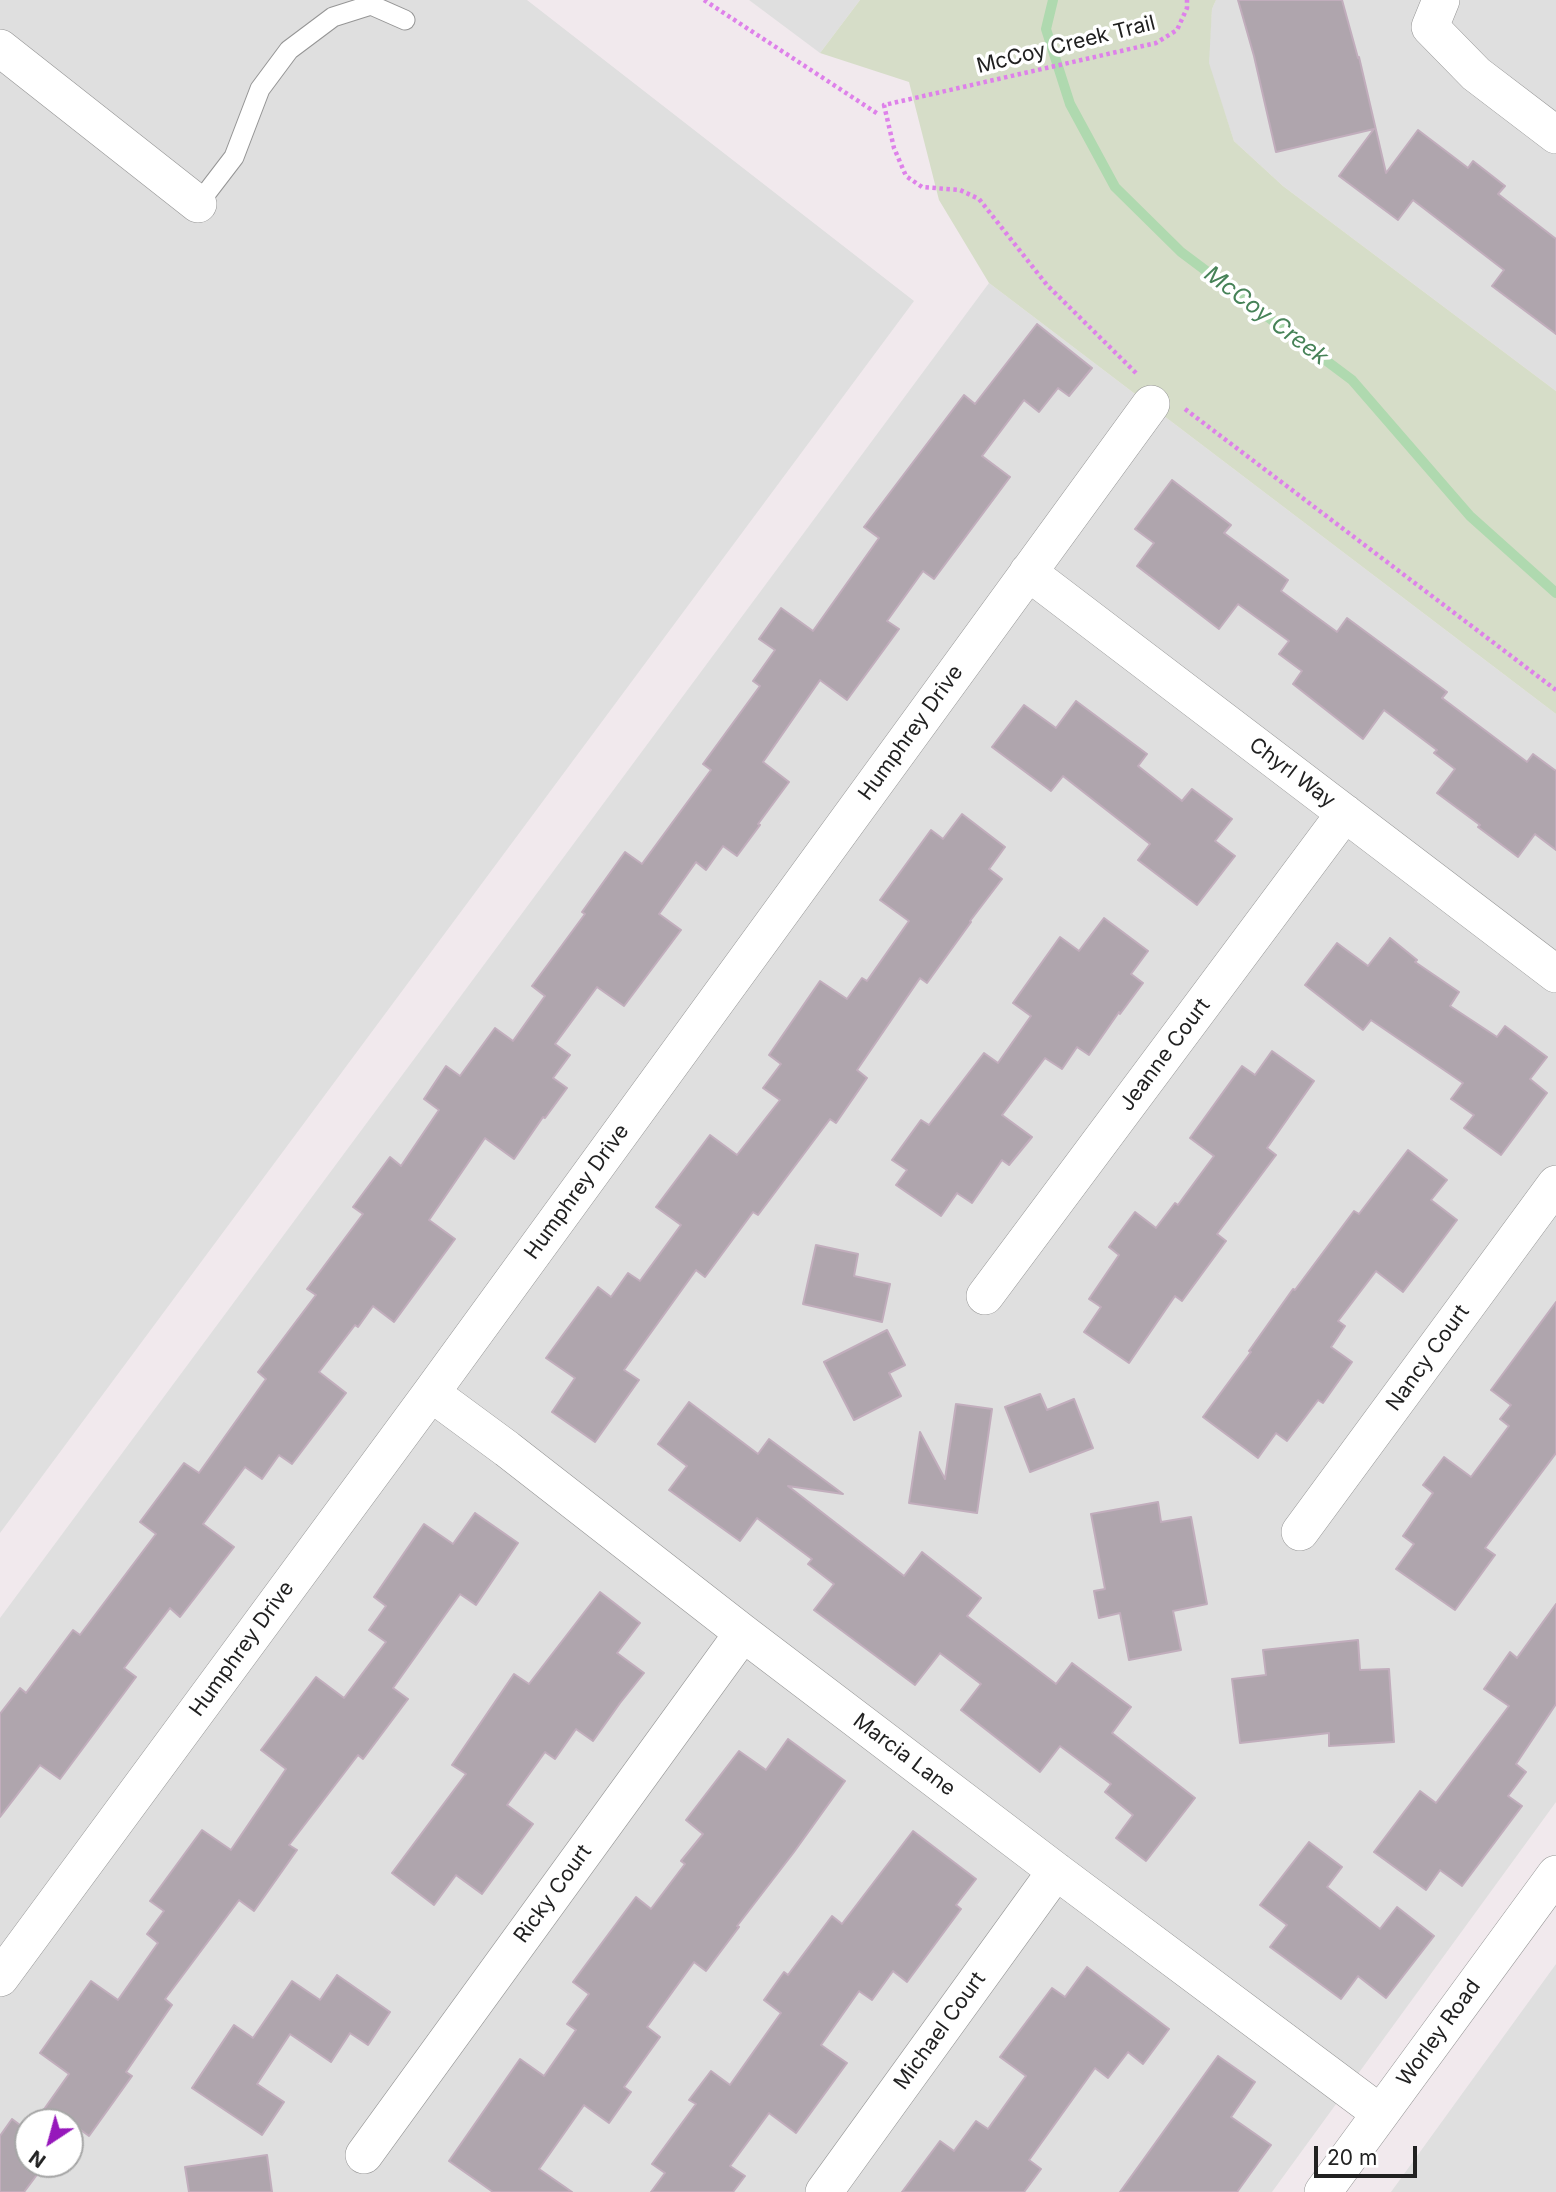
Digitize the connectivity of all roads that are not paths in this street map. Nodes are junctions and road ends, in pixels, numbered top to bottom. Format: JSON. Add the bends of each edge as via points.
{"nodes":[{"id":1,"x":1435,"y":14,"type":"edge"},
{"id":2,"x":405,"y":20,"type":"dead end"},
{"id":3,"x":0,"y":48,"type":"edge"},
{"id":4,"x":1556,"y":135,"type":"edge"},
{"id":5,"x":198,"y":204,"type":"joint"},
{"id":6,"x":1151,"y":404,"type":"dead end"},
{"id":7,"x":1028,"y":572,"type":"junction"},
{"id":8,"x":1345,"y":813,"type":"junction"},
{"id":9,"x":1556,"y":974,"type":"edge"},
{"id":10,"x":1556,"y":1184,"type":"edge"},
{"id":11,"x":985,"y":1296,"type":"dead end"},
{"id":12,"x":431,"y":1393,"type":"junction"},
{"id":13,"x":1300,"y":1532,"type":"dead end"},
{"id":14,"x":743,"y":1633,"type":"junction"},
{"id":15,"x":1056,"y":1871,"type":"junction"},
{"id":16,"x":1556,"y":1874,"type":"edge"},
{"id":17,"x":0,"y":1978,"type":"edge"},
{"id":18,"x":1380,"y":2113,"type":"junction"},
{"id":19,"x":364,"y":2155,"type":"dead end"},
{"id":20,"x":824,"y":2192,"type":"edge"},
{"id":21,"x":1323,"y":2192,"type":"edge"}],
"edges":[{"from":1,"to":4,"type":"street","via":[[1476,74]]},
{"from":2,"to":5,"type":"lane","via":[[371,5],[334,18],[289,50],[260,89],[234,157]]},
{"from":3,"to":5,"type":"street"},
{"from":6,"to":7,"type":"street","name":"Humphrey Drive"},
{"from":7,"to":8,"type":"street","name":"Chyrl Way"},
{"from":7,"to":12,"type":"street","name":"Humphrey Drive"},
{"from":8,"to":9,"type":"street","name":"Chyrl Way"},
{"from":8,"to":11,"type":"street","name":"Jeanne Court"},
{"from":10,"to":13,"type":"street","name":"Nancy Court"},
{"from":12,"to":14,"type":"street","name":"Marcia Lane"},
{"from":12,"to":17,"type":"street","name":"Humphrey Drive"},
{"from":14,"to":15,"type":"street","name":"Marcia Lane"},
{"from":14,"to":19,"type":"street","name":"Ricky Court"},
{"from":15,"to":18,"type":"street","name":"Marcia Lane"},
{"from":15,"to":20,"type":"street","name":"Michael Court"},
{"from":16,"to":18,"type":"street","name":"Worley Road"},
{"from":18,"to":21,"type":"street","name":"Worley Road"}]}
